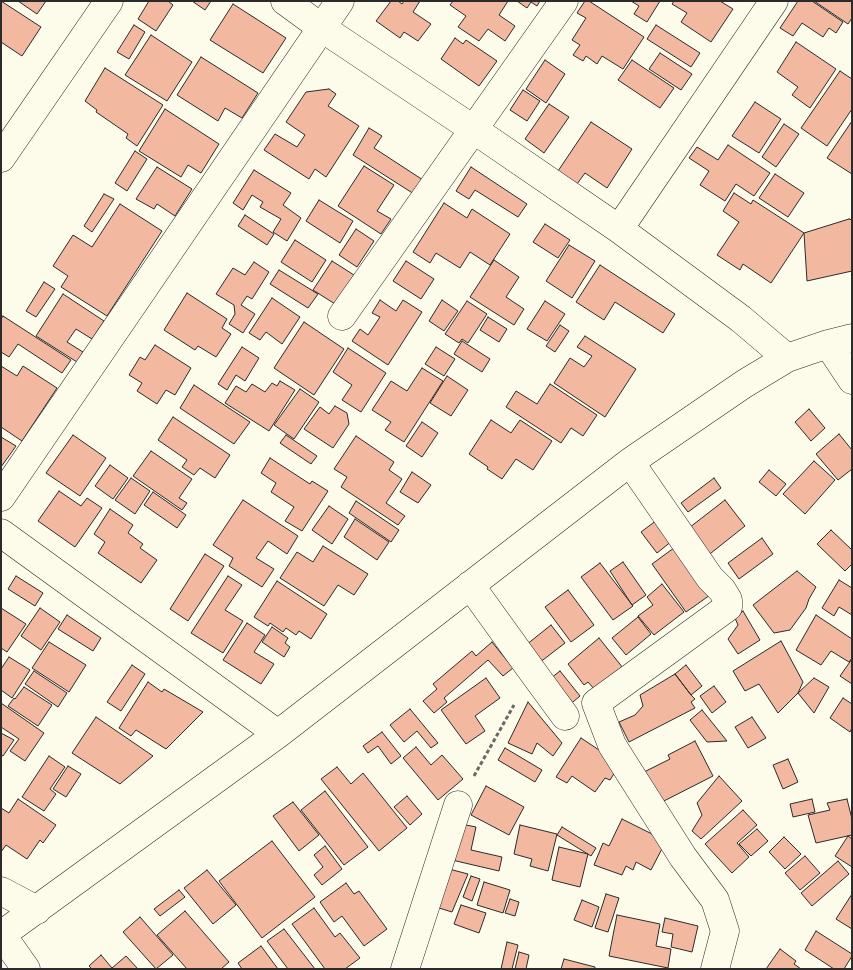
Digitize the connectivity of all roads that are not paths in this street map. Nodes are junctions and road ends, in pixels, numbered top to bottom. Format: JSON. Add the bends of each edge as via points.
{"nodes":[{"id":1,"x":109,"y":1,"type":"edge"},
{"id":2,"x":285,"y":1,"type":"edge"},
{"id":3,"x":340,"y":1,"type":"edge"},
{"id":4,"x":564,"y":1,"type":"edge"},
{"id":5,"x":774,"y":1,"type":"edge"},
{"id":6,"x":322,"y":28,"type":"junction"},
{"id":7,"x":473,"y":128,"type":"junction"},
{"id":8,"x":1,"y":158,"type":"edge"},
{"id":9,"x":619,"y":229,"type":"junction"},
{"id":10,"x":342,"y":316,"type":"dead end"},
{"id":11,"x":840,"y":341,"type":"edge"},
{"id":12,"x":787,"y":358,"type":"junction"},
{"id":13,"x":852,"y":380,"type":"edge"},
{"id":14,"x":630,"y":462,"type":"junction"},
{"id":15,"x":1,"y":498,"type":"edge"},
{"id":16,"x":1,"y":533,"type":"edge"},
{"id":17,"x":470,"y":585,"type":"junction"},
{"id":18,"x":565,"y":716,"type":"dead end"},
{"id":19,"x":278,"y":734,"type":"junction"},
{"id":20,"x":458,"y":805,"type":"road end"},
{"id":21,"x":1,"y":891,"type":"edge"},
{"id":22,"x":37,"y":910,"type":"junction"},
{"id":23,"x":2,"y":935,"type":"edge"},
{"id":24,"x":26,"y":969,"type":"edge"},
{"id":25,"x":405,"y":969,"type":"edge"},
{"id":26,"x":715,"y":969,"type":"edge"}],
"edges":[{"from":1,"to":8,"type":"street"},
{"from":2,"to":6,"type":"street"},
{"from":3,"to":6,"type":"street"},
{"from":4,"to":7,"type":"street"},
{"from":5,"to":9,"type":"street"},
{"from":6,"to":7,"type":"street"},
{"from":6,"to":15,"type":"street"},
{"from":7,"to":9,"type":"street"},
{"from":7,"to":10,"type":"street"},
{"from":9,"to":12,"type":"street","via":[[742,319]]},
{"from":11,"to":12,"type":"street"},
{"from":11,"to":13,"type":"street"},
{"from":12,"to":14,"type":"street"},
{"from":14,"to":17,"type":"street"},
{"from":14,"to":26,"type":"street","via":[[728,600],[728,607],[596,703],[612,745],[714,900],[725,931]]},
{"from":16,"to":19,"type":"street"},
{"from":17,"to":18,"type":"street"},
{"from":17,"to":19,"type":"street"},
{"from":19,"to":22,"type":"street"},
{"from":20,"to":25,"type":"street"},
{"from":21,"to":22,"type":"street"},
{"from":22,"to":23,"type":"street"},
{"from":23,"to":24,"type":"street"}]}
